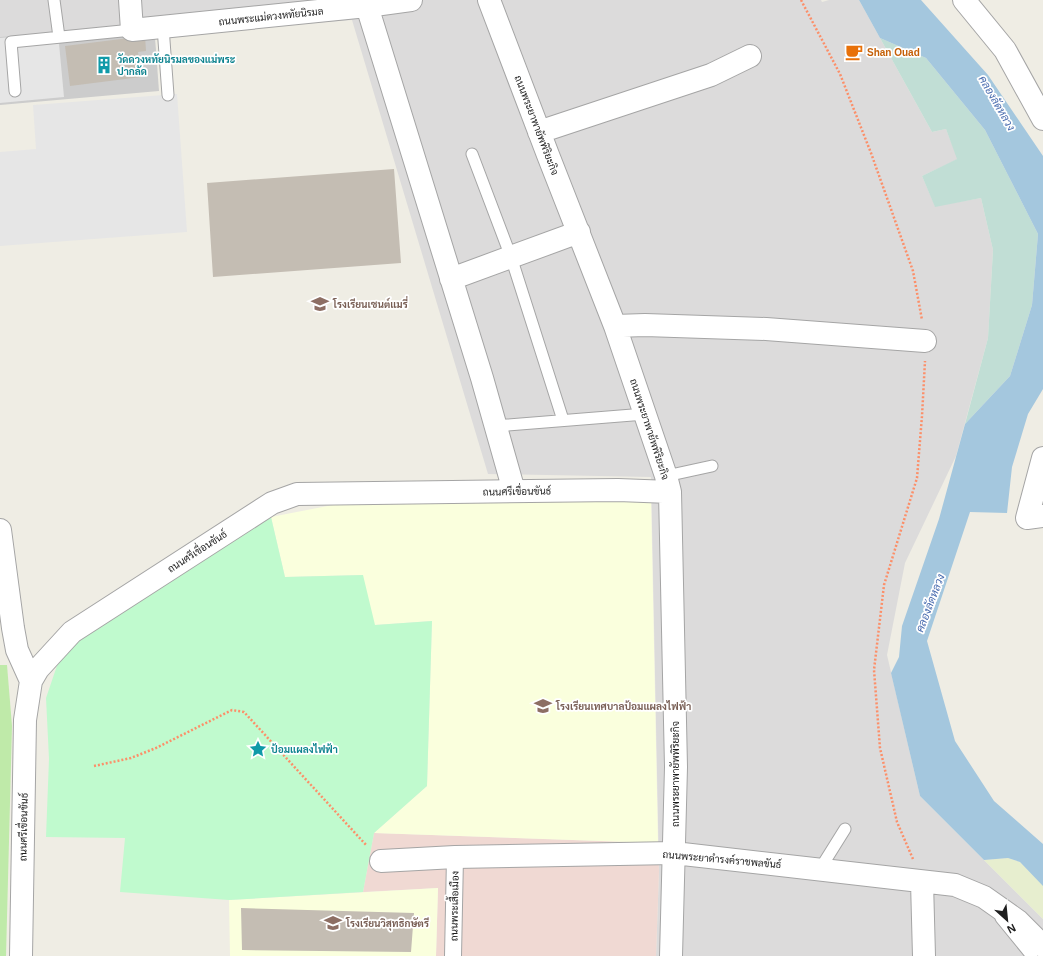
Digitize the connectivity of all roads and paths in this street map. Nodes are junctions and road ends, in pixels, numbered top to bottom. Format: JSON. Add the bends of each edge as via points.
{"nodes":[{"id":1,"x":54,"y":0,"type":"edge"},
{"id":2,"x":130,"y":0,"type":"edge"},
{"id":3,"x":411,"y":0,"type":"edge"},
{"id":4,"x":489,"y":0,"type":"edge"},
{"id":5,"x":801,"y":0,"type":"edge"},
{"id":6,"x":964,"y":0,"type":"edge"},
{"id":7,"x":367,"y":6,"type":"junction"},
{"id":8,"x":163,"y":26,"type":"junction"},
{"id":9,"x":132,"y":30,"type":"junction"},
{"id":10,"x":59,"y":37,"type":"junction"},
{"id":11,"x":750,"y":56,"type":"dead end"},
{"id":12,"x":15,"y":91,"type":"dead end"},
{"id":13,"x":168,"y":95,"type":"dead end"},
{"id":14,"x":1043,"y":119,"type":"edge"},
{"id":15,"x":539,"y":132,"type":"junction"},
{"id":16,"x":472,"y":154,"type":"dead end"},
{"id":17,"x":579,"y":232,"type":"junction"},
{"id":18,"x":511,"y":257,"type":"junction"},
{"id":19,"x":451,"y":279,"type":"junction"},
{"id":20,"x":615,"y":326,"type":"junction"},
{"id":21,"x":926,"y":341,"type":"junction"},
{"id":22,"x":645,"y":414,"type":"junction"},
{"id":23,"x":563,"y":420,"type":"junction"},
{"id":24,"x":496,"y":426,"type":"junction"},
{"id":25,"x":1043,"y":458,"type":"edge"},
{"id":26,"x":712,"y":466,"type":"dead end"},
{"id":27,"x":668,"y":484,"type":"junction"},
{"id":28,"x":514,"y":491,"type":"junction"},
{"id":29,"x":1043,"y":516,"type":"edge"},
{"id":30,"x":0,"y":530,"type":"edge"},
{"id":31,"x":31,"y":681,"type":"junction"},
{"id":32,"x":94,"y":766,"type":"dead end"},
{"id":33,"x":845,"y":829,"type":"dead end"},
{"id":34,"x":674,"y":853,"type":"junction"},
{"id":35,"x":455,"y":857,"type":"junction"},
{"id":36,"x":381,"y":861,"type":"joint"},
{"id":37,"x":820,"y":869,"type":"junction"},
{"id":38,"x":922,"y":882,"type":"junction"},
{"id":39,"x":984,"y":898,"type":"junction"},
{"id":40,"x":1043,"y":946,"type":"edge"},
{"id":41,"x":21,"y":956,"type":"edge"},
{"id":42,"x":453,"y":956,"type":"edge"},
{"id":43,"x":672,"y":956,"type":"edge"},
{"id":44,"x":924,"y":956,"type":"edge"},
{"id":45,"x":1032,"y":956,"type":"edge"}],
"edges":[{"from":1,"to":10,"type":"lane"},
{"from":2,"to":9,"type":"street"},
{"from":3,"to":7,"type":"street","name":"ถนนพระแม่ดวงหทัยนิรมล"},
{"from":4,"to":15,"type":"street","name":"ถนนพระยาพายัพพิริยะกิจ"},
{"from":5,"to":21,"type":"path","via":[[840,74],[871,153],[913,272]]},
{"from":6,"to":14,"type":"street","via":[[1005,50]]},
{"from":7,"to":8,"type":"street","name":"ถนนพระแม่ดวงหทัยนิรมล"},
{"from":7,"to":19,"type":"street"},
{"from":8,"to":9,"type":"street","name":"ถนนพระแม่ดวงหทัยนิรมล"},
{"from":8,"to":13,"type":"lane"},
{"from":9,"to":10,"type":"lane"},
{"from":10,"to":12,"type":"lane","via":[[11,42]]},
{"from":11,"to":15,"type":"street","via":[[711,75]]},
{"from":15,"to":17,"type":"street","name":"ถนนพระยาพายัพพิริยะกิจ"},
{"from":16,"to":18,"type":"lane"},
{"from":17,"to":18,"type":"street"},
{"from":17,"to":20,"type":"street","name":"ถนนพระยาพายัพพิริยะกิจ"},
{"from":18,"to":19,"type":"street"},
{"from":18,"to":23,"type":"lane"},
{"from":19,"to":24,"type":"street"},
{"from":20,"to":21,"type":"street","via":[[766,329]]},
{"from":20,"to":22,"type":"street","name":"ถนนพระยาพายัพพิริยะกิจ"},
{"from":21,"to":38,"type":"path","via":[[917,478],[884,585],[874,670],[880,748],[897,822]]},
{"from":22,"to":23,"type":"lane"},
{"from":22,"to":27,"type":"street","name":"ถนนพระยาพายัพพิริยะกิจ"},
{"from":23,"to":24,"type":"lane"},
{"from":24,"to":28,"type":"street"},
{"from":25,"to":29,"type":"street","via":[[1027,518]]},
{"from":26,"to":27,"type":"lane"},
{"from":27,"to":28,"type":"street","name":"ถนนศรีเขื่อนขันธ์","via":[[618,490]]},
{"from":27,"to":34,"type":"street","name":"ถนนพระยาพายัพพิริยะกิจ","via":[[676,767]]},
{"from":28,"to":31,"type":"street","name":"ถนนศรีเขื่อนขันธ์","via":[[297,494],[272,503],[72,632],[38,669]]},
{"from":30,"to":31,"type":"street","via":[[17,650]]},
{"from":31,"to":41,"type":"street","name":"ถนนศรีเขื่อนขันธ์","via":[[25,720]]},
{"from":32,"to":36,"type":"path","via":[[131,758],[156,748],[232,710],[244,712]]},
{"from":33,"to":37,"type":"lane"},
{"from":34,"to":35,"type":"street","name":"ถนนพระยาดำรงค์ราชพลขันธ์"},
{"from":34,"to":37,"type":"street","name":"ถนนพระยาดำรงค์ราชพลขันธ์"},
{"from":34,"to":43,"type":"street","name":"ถนนพระยาพายัพพิริยะกิจ"},
{"from":35,"to":36,"type":"street","name":"ถนนพระยาดำรงค์ราชพลขันธ์"},
{"from":35,"to":42,"type":"street","name":"ถนนพระเสื้อเมือง"},
{"from":37,"to":38,"type":"street","name":"ถนนพระยาดำรงค์ราชพลขันธ์"},
{"from":38,"to":39,"type":"street","name":"ถนนพระยาดำรงค์ราชพลขันธ์","via":[[955,885]]},
{"from":38,"to":44,"type":"street"},
{"from":39,"to":40,"type":"street","name":"ถนนพระยาดำรงค์ราชพลขันธ์","via":[[1018,920]]},
{"from":39,"to":45,"type":"lane"}]}
